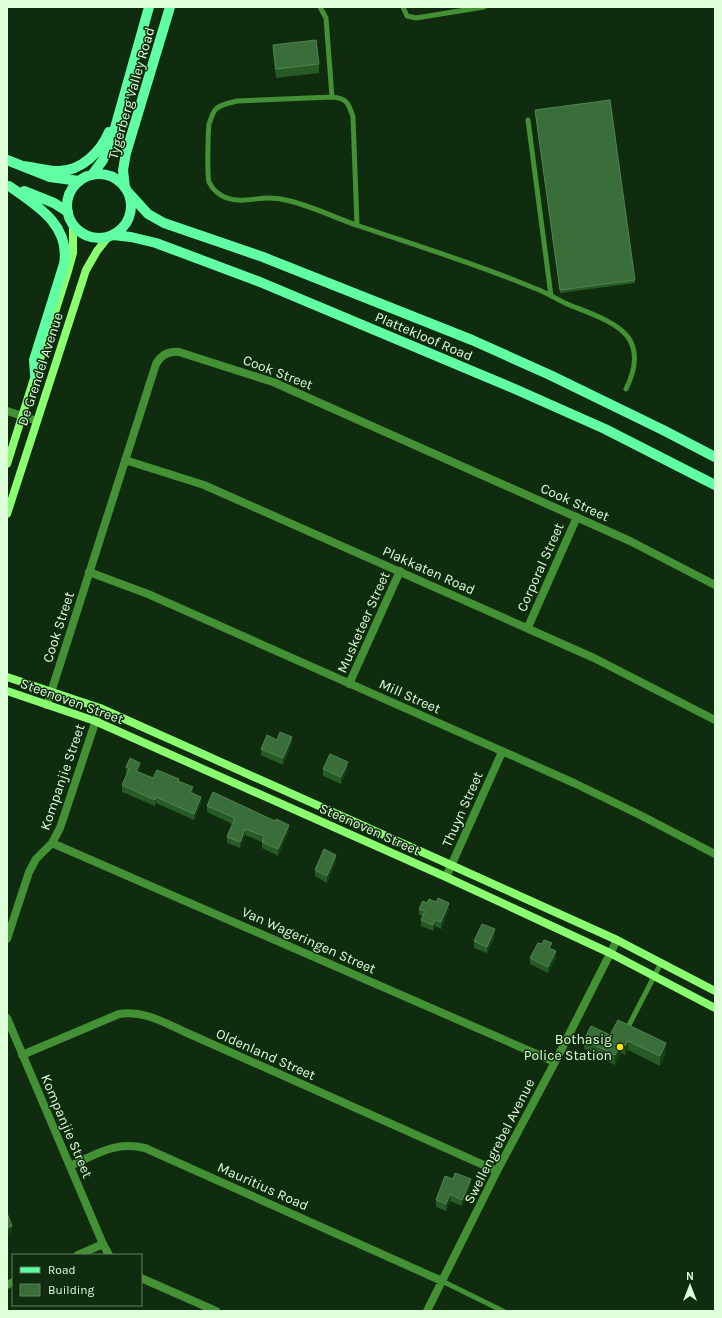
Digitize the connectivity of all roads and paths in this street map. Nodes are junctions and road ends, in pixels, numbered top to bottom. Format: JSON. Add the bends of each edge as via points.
{"nodes":[{"id":1,"x":149,"y":7,"type":"edge"},
{"id":2,"x":170,"y":7,"type":"edge"},
{"id":3,"x":320,"y":7,"type":"edge"},
{"id":4,"x":403,"y":7,"type":"edge"},
{"id":5,"x":484,"y":7,"type":"edge"},
{"id":6,"x":124,"y":96,"type":"junction"},
{"id":7,"x":332,"y":97,"type":"junction"},
{"id":8,"x":528,"y":120,"type":"dead end"},
{"id":9,"x":7,"y":160,"type":"edge"},
{"id":10,"x":22,"y":166,"type":"junction"},
{"id":11,"x":92,"y":175,"type":"junction"},
{"id":12,"x":79,"y":181,"type":"junction"},
{"id":13,"x":8,"y":185,"type":"edge"},
{"id":14,"x":127,"y":190,"type":"junction"},
{"id":15,"x":68,"y":212,"type":"junction"},
{"id":16,"x":73,"y":224,"type":"junction"},
{"id":17,"x":357,"y":225,"type":"junction"},
{"id":18,"x":111,"y":236,"type":"junction"},
{"id":19,"x":551,"y":296,"type":"junction"},
{"id":20,"x":35,"y":375,"type":"junction"},
{"id":21,"x":626,"y":389,"type":"dead end"},
{"id":22,"x":7,"y":411,"type":"edge"},
{"id":23,"x":22,"y":416,"type":"junction"},
{"id":24,"x":37,"y":421,"type":"junction"},
{"id":25,"x":715,"y":457,"type":"edge"},
{"id":26,"x":125,"y":460,"type":"junction"},
{"id":27,"x":7,"y":464,"type":"edge"},
{"id":28,"x":715,"y":485,"type":"edge"},
{"id":29,"x":7,"y":514,"type":"edge"},
{"id":30,"x":577,"y":517,"type":"junction"},
{"id":31,"x":400,"y":571,"type":"junction"},
{"id":32,"x":89,"y":572,"type":"junction"},
{"id":33,"x":715,"y":585,"type":"edge"},
{"id":34,"x":528,"y":627,"type":"junction"},
{"id":35,"x":7,"y":677,"type":"edge"},
{"id":36,"x":349,"y":684,"type":"junction"},
{"id":37,"x":7,"y":691,"type":"edge"},
{"id":38,"x":51,"y":691,"type":"junction"},
{"id":39,"x":47,"y":705,"type":"junction"},
{"id":40,"x":100,"y":708,"type":"junction"},
{"id":41,"x":715,"y":720,"type":"edge"},
{"id":42,"x":95,"y":721,"type":"junction"},
{"id":43,"x":502,"y":752,"type":"junction"},
{"id":44,"x":52,"y":842,"type":"junction"},
{"id":45,"x":715,"y":854,"type":"edge"},
{"id":46,"x":451,"y":865,"type":"junction"},
{"id":47,"x":446,"y":877,"type":"junction"},
{"id":48,"x":7,"y":939,"type":"edge"},
{"id":49,"x":617,"y":940,"type":"junction"},
{"id":50,"x":610,"y":953,"type":"junction"},
{"id":51,"x":661,"y":963,"type":"junction"},
{"id":52,"x":654,"y":976,"type":"junction"},
{"id":53,"x":715,"y":991,"type":"edge"},
{"id":54,"x":715,"y":1008,"type":"edge"},
{"id":55,"x":7,"y":1018,"type":"edge"},
{"id":56,"x":628,"y":1027,"type":"edge"},
{"id":57,"x":22,"y":1055,"type":"junction"},
{"id":58,"x":555,"y":1062,"type":"junction"},
{"id":59,"x":70,"y":1166,"type":"junction"},
{"id":60,"x":497,"y":1171,"type":"junction"},
{"id":61,"x":103,"y":1244,"type":"junction"},
{"id":62,"x":80,"y":1254,"type":"edge"},
{"id":63,"x":108,"y":1254,"type":"edge"},
{"id":64,"x":142,"y":1278,"type":"edge"},
{"id":65,"x":442,"y":1280,"type":"junction"},
{"id":66,"x":216,"y":1311,"type":"edge"},
{"id":67,"x":427,"y":1311,"type":"edge"},
{"id":68,"x":503,"y":1311,"type":"edge"}],
"edges":[{"from":1,"to":6,"type":"main road","name":"Tygerberg Valley Road"},
{"from":2,"to":14,"type":"main road","name":"Tygerberg Valley Road","via":[[126,153],[123,170]]},
{"from":3,"to":7,"type":"lane","via":[[326,18]]},
{"from":4,"to":5,"type":"lane","via":[[406,16],[416,18]]},
{"from":6,"to":10,"type":"main road","via":[[106,138],[86,162],[64,170]]},
{"from":6,"to":11,"type":"main road","name":"Tygerberg Valley Road","via":[[109,148]]},
{"from":7,"to":17,"type":"lane","via":[[345,101],[352,117]]},
{"from":7,"to":17,"type":"lane","via":[[237,101],[217,109],[209,126],[209,182],[226,198],[279,198]]},
{"from":8,"to":19,"type":"lane"},
{"from":9,"to":10,"type":"main road"},
{"from":10,"to":12,"type":"main road","via":[[50,177]]},
{"from":11,"to":12,"type":"main road"},
{"from":11,"to":14,"type":"main road","name":"Plattekloof Road","via":[[110,176]]},
{"from":12,"to":15,"type":"main road","via":[[69,195]]},
{"from":13,"to":15,"type":"main road","via":[[49,201]]},
{"from":13,"to":20,"type":"main road","via":[[48,215],[65,248],[64,264],[34,360]]},
{"from":14,"to":18,"type":"main road","via":[[131,204],[130,216],[124,227]]},
{"from":14,"to":25,"type":"main road","name":"Plattekloof Road","via":[[141,208],[164,223],[263,257],[472,340],[550,375]]},
{"from":15,"to":16,"type":"main road"},
{"from":16,"to":18,"type":"main road","name":"Plattekloof Road","via":[[89,236]]},
{"from":16,"to":20,"type":"street","name":"De Grendel Avenue","via":[[73,253]]},
{"from":17,"to":19,"type":"lane","via":[[459,259]]},
{"from":18,"to":24,"type":"street","name":"De Grendel Avenue","via":[[96,251],[86,270]]},
{"from":18,"to":28,"type":"main road","name":"Plattekloof Road","via":[[131,237],[156,244],[260,282],[536,398],[605,429]]},
{"from":19,"to":21,"type":"lane","via":[[615,325],[628,337],[635,351],[634,366]]},
{"from":20,"to":23,"type":"street","name":"De Grendel Avenue"},
{"from":22,"to":23,"type":"street"},
{"from":23,"to":24,"type":"street"},
{"from":23,"to":27,"type":"street","name":"De Grendel Avenue"},
{"from":24,"to":29,"type":"street","name":"De Grendel Avenue"},
{"from":26,"to":30,"type":"street","name":"Cook Street","via":[[156,364],[165,355],[179,352],[273,382]]},
{"from":26,"to":31,"type":"street","name":"Plakkaten Road","via":[[204,484]]},
{"from":26,"to":32,"type":"street","name":"Cook Street"},
{"from":30,"to":33,"type":"street","name":"Cook Street"},
{"from":30,"to":34,"type":"street","name":"Corporal Street"},
{"from":31,"to":34,"type":"street","name":"Plakkaten Road"},
{"from":31,"to":36,"type":"street","name":"Musketeer Street"},
{"from":32,"to":36,"type":"street","name":"Mill Street","via":[[148,594]]},
{"from":32,"to":38,"type":"street","name":"Cook Street"},
{"from":34,"to":41,"type":"street","name":"Plakkaten Road"},
{"from":35,"to":38,"type":"street","name":"Steenoven Street"},
{"from":36,"to":43,"type":"street","name":"Mill Street"},
{"from":37,"to":39,"type":"street","name":"Steenoven Street"},
{"from":38,"to":39,"type":"street","name":"Cook Street"},
{"from":38,"to":40,"type":"street","name":"Steenoven Street"},
{"from":39,"to":42,"type":"street","name":"Steenoven Street"},
{"from":40,"to":42,"type":"street","name":"Kompanjie Street"},
{"from":40,"to":46,"type":"street","name":"Steenoven Street"},
{"from":42,"to":44,"type":"street","name":"Kompanjie Street","via":[[60,828]]},
{"from":42,"to":47,"type":"street","name":"Steenoven Street"},
{"from":43,"to":45,"type":"street","name":"Mill Street","via":[[627,809]]},
{"from":43,"to":46,"type":"street","name":"Thuyn Street"},
{"from":44,"to":48,"type":"street","name":"Kompanjie Street","via":[[28,872]]},
{"from":44,"to":58,"type":"street","name":"Van Wageringen Street"},
{"from":46,"to":47,"type":"street","name":"Thuyn Street"},
{"from":46,"to":49,"type":"street","name":"Steenoven Street"},
{"from":47,"to":50,"type":"street","name":"Steenoven Street"},
{"from":49,"to":50,"type":"street","name":"Swellengrebel Avenue"},
{"from":49,"to":51,"type":"street","name":"Steenoven Street"},
{"from":50,"to":52,"type":"street","name":"Steenoven Street"},
{"from":50,"to":58,"type":"street","name":"Swellengrebel Avenue"},
{"from":51,"to":52,"type":"lane"},
{"from":51,"to":53,"type":"street","name":"Steenoven Street"},
{"from":52,"to":54,"type":"street","name":"Steenoven Street"},
{"from":52,"to":56,"type":"lane"},
{"from":55,"to":57,"type":"street","name":"Kompanjie Street"},
{"from":57,"to":59,"type":"street","name":"Kompanjie Street"},
{"from":57,"to":60,"type":"street","name":"Oldenland Street","via":[[119,1014],[140,1014]]},
{"from":58,"to":60,"type":"street","name":"Swellengrebel Avenue"},
{"from":59,"to":61,"type":"street","name":"Kompanjie Street"},
{"from":59,"to":65,"type":"street","name":"Mauritius Road","via":[[114,1147],[129,1145],[145,1148]]},
{"from":60,"to":65,"type":"street","name":"Swellengrebel Avenue"},
{"from":61,"to":62,"type":"street"},
{"from":61,"to":63,"type":"street","name":"Kompanjie Street"},
{"from":64,"to":66,"type":"street"},
{"from":65,"to":67,"type":"street","name":"Swellengrebel Avenue"},
{"from":65,"to":68,"type":"lane"}]}
